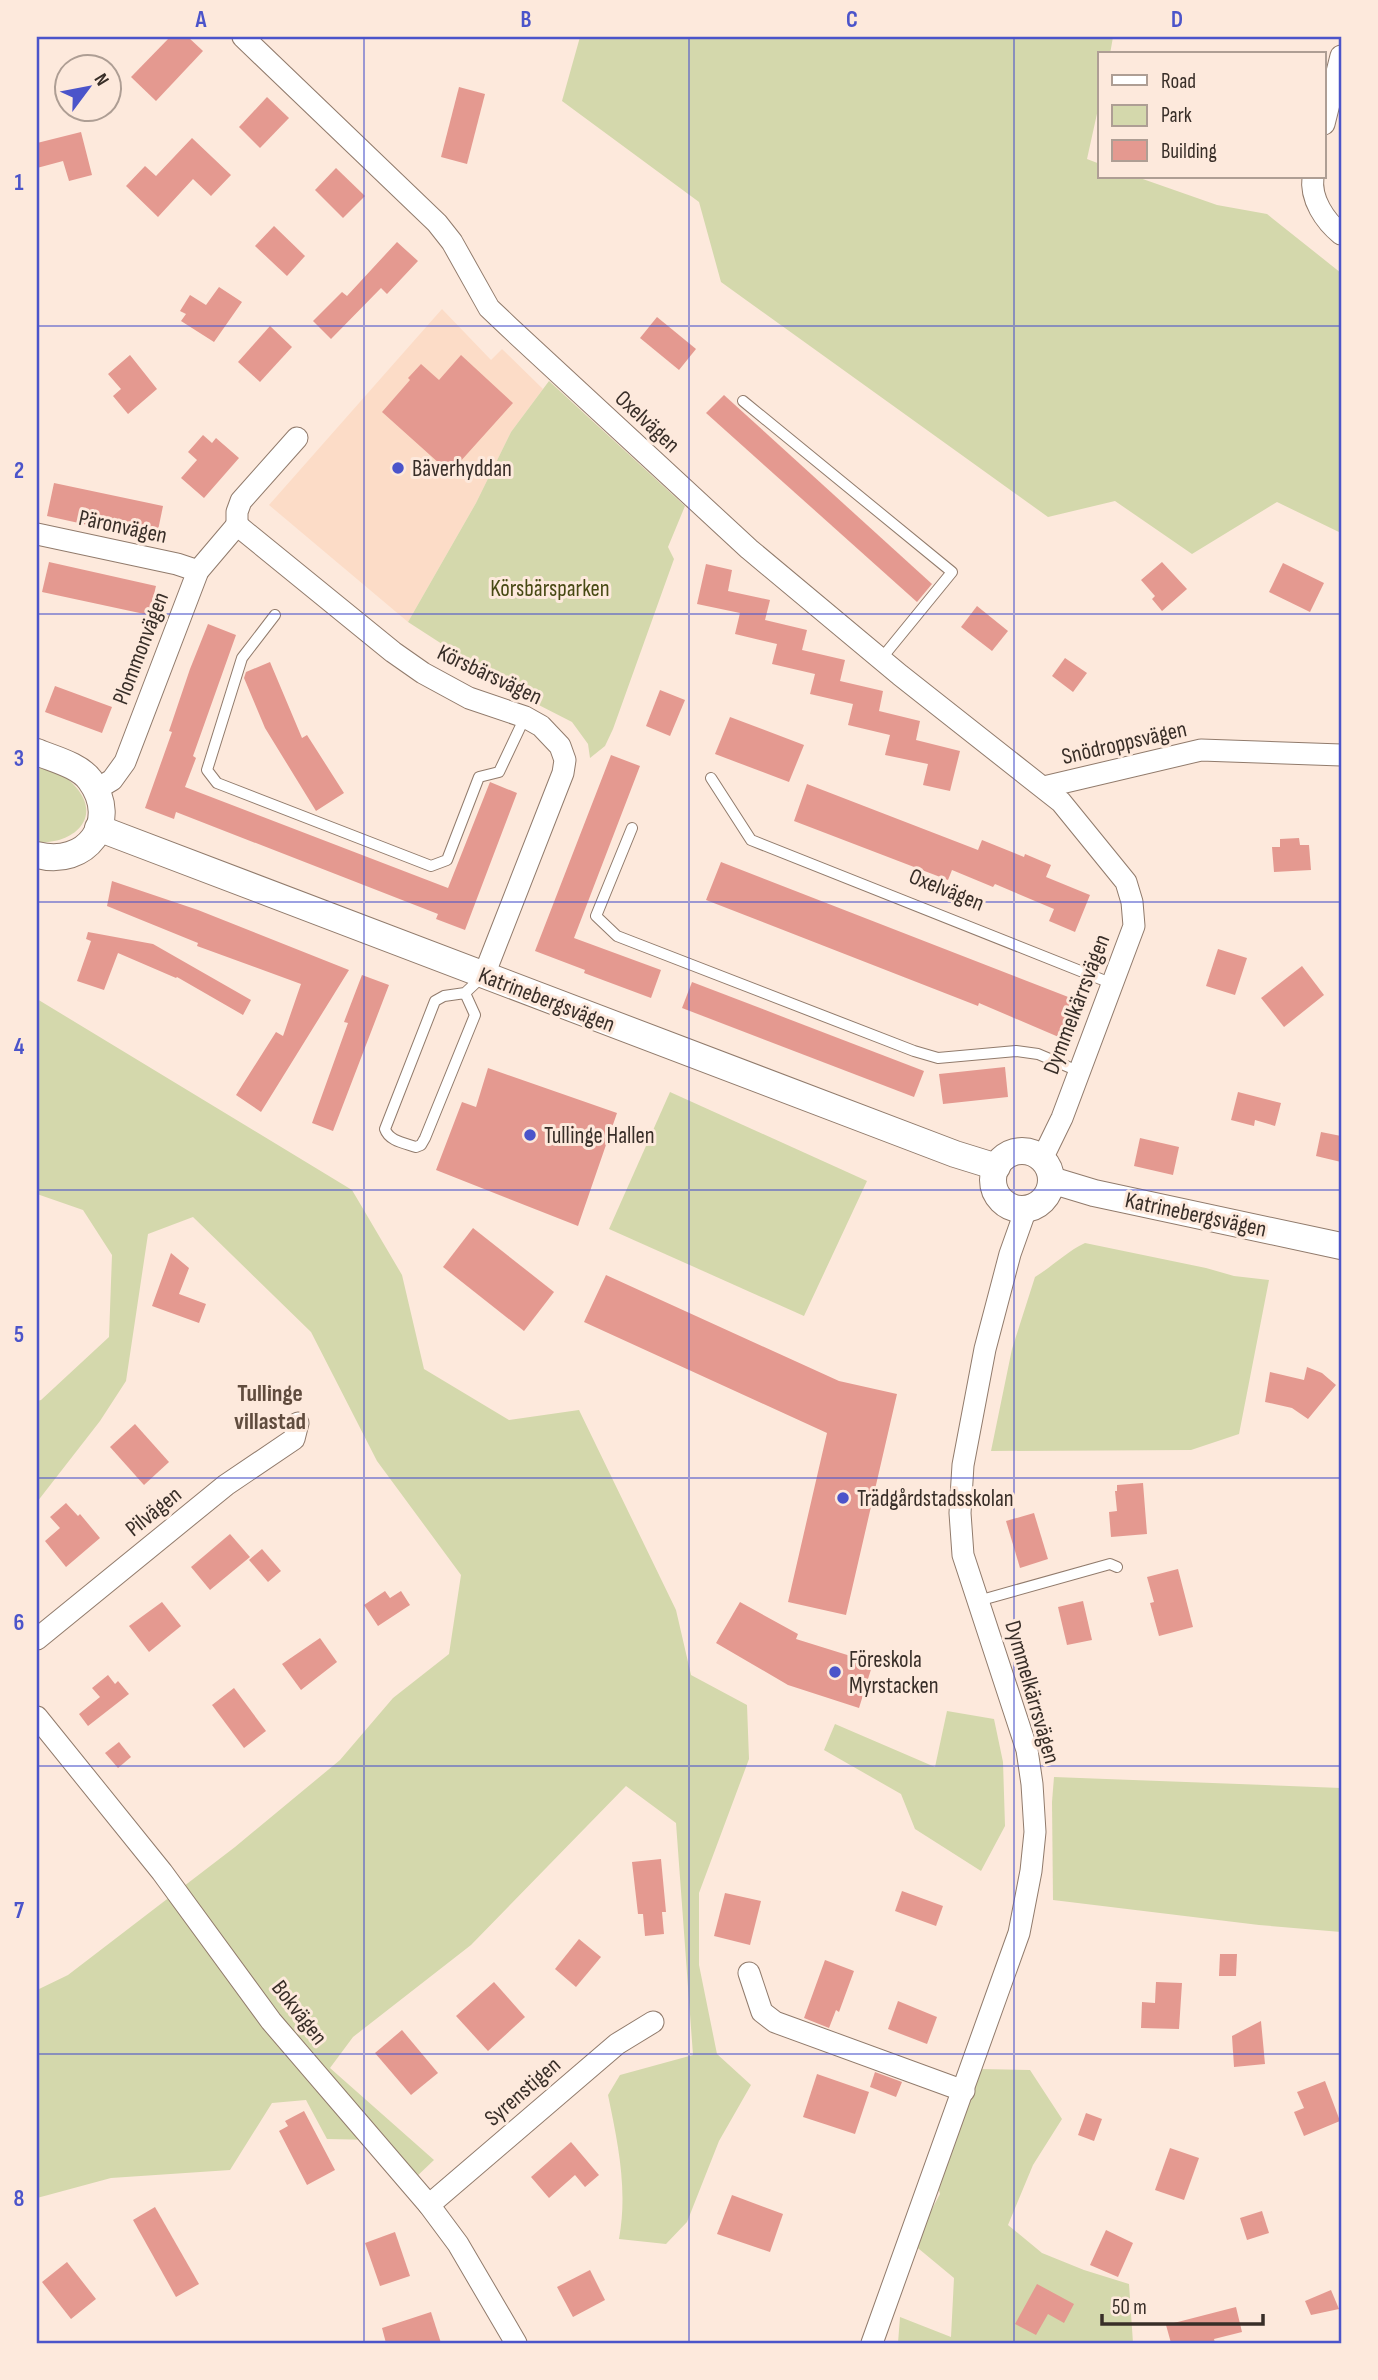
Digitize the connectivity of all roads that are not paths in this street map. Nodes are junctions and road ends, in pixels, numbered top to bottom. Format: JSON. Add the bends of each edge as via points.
{"nodes":[{"id":1,"x":243,"y":37,"type":"edge"},
{"id":2,"x":1341,"y":55,"type":"edge"},
{"id":3,"x":1326,"y":116,"type":"edge"},
{"id":4,"x":1313,"y":178,"type":"edge"},
{"id":5,"x":1341,"y":234,"type":"edge"},
{"id":6,"x":743,"y":401,"type":"dead end"},
{"id":7,"x":297,"y":438,"type":"dead end"},
{"id":8,"x":237,"y":525,"type":"junction"},
{"id":9,"x":37,"y":534,"type":"edge"},
{"id":10,"x":198,"y":571,"type":"junction"},
{"id":11,"x":275,"y":615,"type":"dead end"},
{"id":12,"x":881,"y":659,"type":"junction"},
{"id":13,"x":525,"y":717,"type":"junction"},
{"id":14,"x":37,"y":752,"type":"edge"},
{"id":15,"x":1341,"y":755,"type":"edge"},
{"id":16,"x":711,"y":778,"type":"dead end"},
{"id":17,"x":1044,"y":788,"type":"junction"},
{"id":18,"x":96,"y":790,"type":"junction"},
{"id":19,"x":1061,"y":802,"type":"joint"},
{"id":20,"x":99,"y":828,"type":"junction"},
{"id":21,"x":632,"y":828,"type":"dead end"},
{"id":22,"x":37,"y":855,"type":"edge"},
{"id":23,"x":484,"y":975,"type":"junction"},
{"id":24,"x":1113,"y":984,"type":"junction"},
{"id":25,"x":465,"y":993,"type":"junction"},
{"id":26,"x":1078,"y":1071,"type":"junction"},
{"id":27,"x":997,"y":1167,"type":"junction"},
{"id":28,"x":1047,"y":1170,"type":"junction"},
{"id":29,"x":1026,"y":1209,"type":"junction"},
{"id":30,"x":1341,"y":1246,"type":"edge"},
{"id":31,"x":299,"y":1423,"type":"dead end"},
{"id":32,"x":1117,"y":1567,"type":"dead end"},
{"id":33,"x":978,"y":1601,"type":"junction"},
{"id":34,"x":37,"y":1639,"type":"edge"},
{"id":35,"x":37,"y":1717,"type":"edge"},
{"id":36,"x":750,"y":1973,"type":"dead end"},
{"id":37,"x":653,"y":2022,"type":"dead end"},
{"id":38,"x":964,"y":2091,"type":"junction"},
{"id":39,"x":429,"y":2205,"type":"junction"},
{"id":40,"x":516,"y":2343,"type":"edge"},
{"id":41,"x":873,"y":2343,"type":"edge"}],
"edges":[{"from":1,"to":12,"type":"street","name":"Oxelvägen","via":[[437,223],[489,308],[749,549]]},
{"from":2,"to":3,"type":"street"},
{"from":4,"to":5,"type":"street","via":[[1315,199]]},
{"from":6,"to":12,"type":"lane","via":[[952,572]]},
{"from":7,"to":8,"type":"street","via":[[241,501]]},
{"from":8,"to":10,"type":"street","name":"Plommonvägen"},
{"from":8,"to":13,"type":"street","name":"Körsbärsvägen","via":[[423,673],[469,698]]},
{"from":9,"to":10,"type":"street","name":"Päronvägen"},
{"from":10,"to":18,"type":"street","name":"Plommonvägen","via":[[125,762],[112,780]]},
{"from":11,"to":13,"type":"lane","via":[[242,658],[207,770],[217,783],[431,866],[447,860],[479,778],[499,772]]},
{"from":12,"to":17,"type":"street","name":"Oxelvägen"},
{"from":13,"to":23,"type":"street","name":"Körsbärsvägen","via":[[554,737],[565,760]]},
{"from":14,"to":18,"type":"street","via":[[82,771]]},
{"from":15,"to":17,"type":"street","name":"Snödroppsvägen","via":[[1201,750]]},
{"from":16,"to":24,"type":"lane","name":"Oxelvägen","via":[[751,840]]},
{"from":17,"to":19,"type":"street","name":"Oxelvägen"},
{"from":18,"to":20,"type":"street","via":[[102,806]]},
{"from":19,"to":24,"type":"street","name":"Dymmelkärrsvägen","via":[[1126,882],[1132,902],[1134,926]]},
{"from":20,"to":22,"type":"street","via":[[83,851],[63,858]]},
{"from":20,"to":23,"type":"street","name":"Katrinebergsvägen"},
{"from":21,"to":26,"type":"lane","via":[[596,916],[617,936],[937,1058],[1016,1051],[1038,1054]]},
{"from":23,"to":25,"type":"lane"},
{"from":23,"to":27,"type":"street","name":"Katrinebergsvägen"},
{"from":24,"to":26,"type":"street","name":"Dymmelkärrsvägen"},
{"from":25,"to":25,"type":"lane","via":[[435,1001],[385,1129],[393,1140],[416,1147],[425,1138],[475,1015]]},
{"from":26,"to":28,"type":"street","name":"Dymmelkärrsvägen"},
{"from":27,"to":28,"type":"street","via":[[1014,1153],[1031,1153]]},
{"from":27,"to":29,"type":"street","via":[[994,1184],[999,1197],[1010,1206]]},
{"from":28,"to":29,"type":"street","via":[[1044,1199]]},
{"from":28,"to":30,"type":"street","name":"Katrinebergsvägen","via":[[1094,1193]]},
{"from":29,"to":33,"type":"street","name":"Dymmelkärrsvägen","via":[[985,1349],[963,1465],[963,1555]]},
{"from":31,"to":34,"type":"street","name":"Pilvägen","via":[[293,1439],[226,1485]]},
{"from":32,"to":33,"type":"lane","via":[[1110,1564]]},
{"from":33,"to":38,"type":"street","name":"Dymmelkärrsvägen","via":[[1027,1750],[1035,1832],[1019,1933]]},
{"from":35,"to":39,"type":"street","name":"Bokvägen","via":[[162,1872],[271,2021]]},
{"from":36,"to":38,"type":"street","via":[[762,2012],[775,2022]]},
{"from":37,"to":39,"type":"street","name":"Syrenstigen","via":[[617,2044]]},
{"from":38,"to":41,"type":"street","name":"Dymmelkärrsvägen"},
{"from":39,"to":40,"type":"street","name":"Bokvägen"}]}
